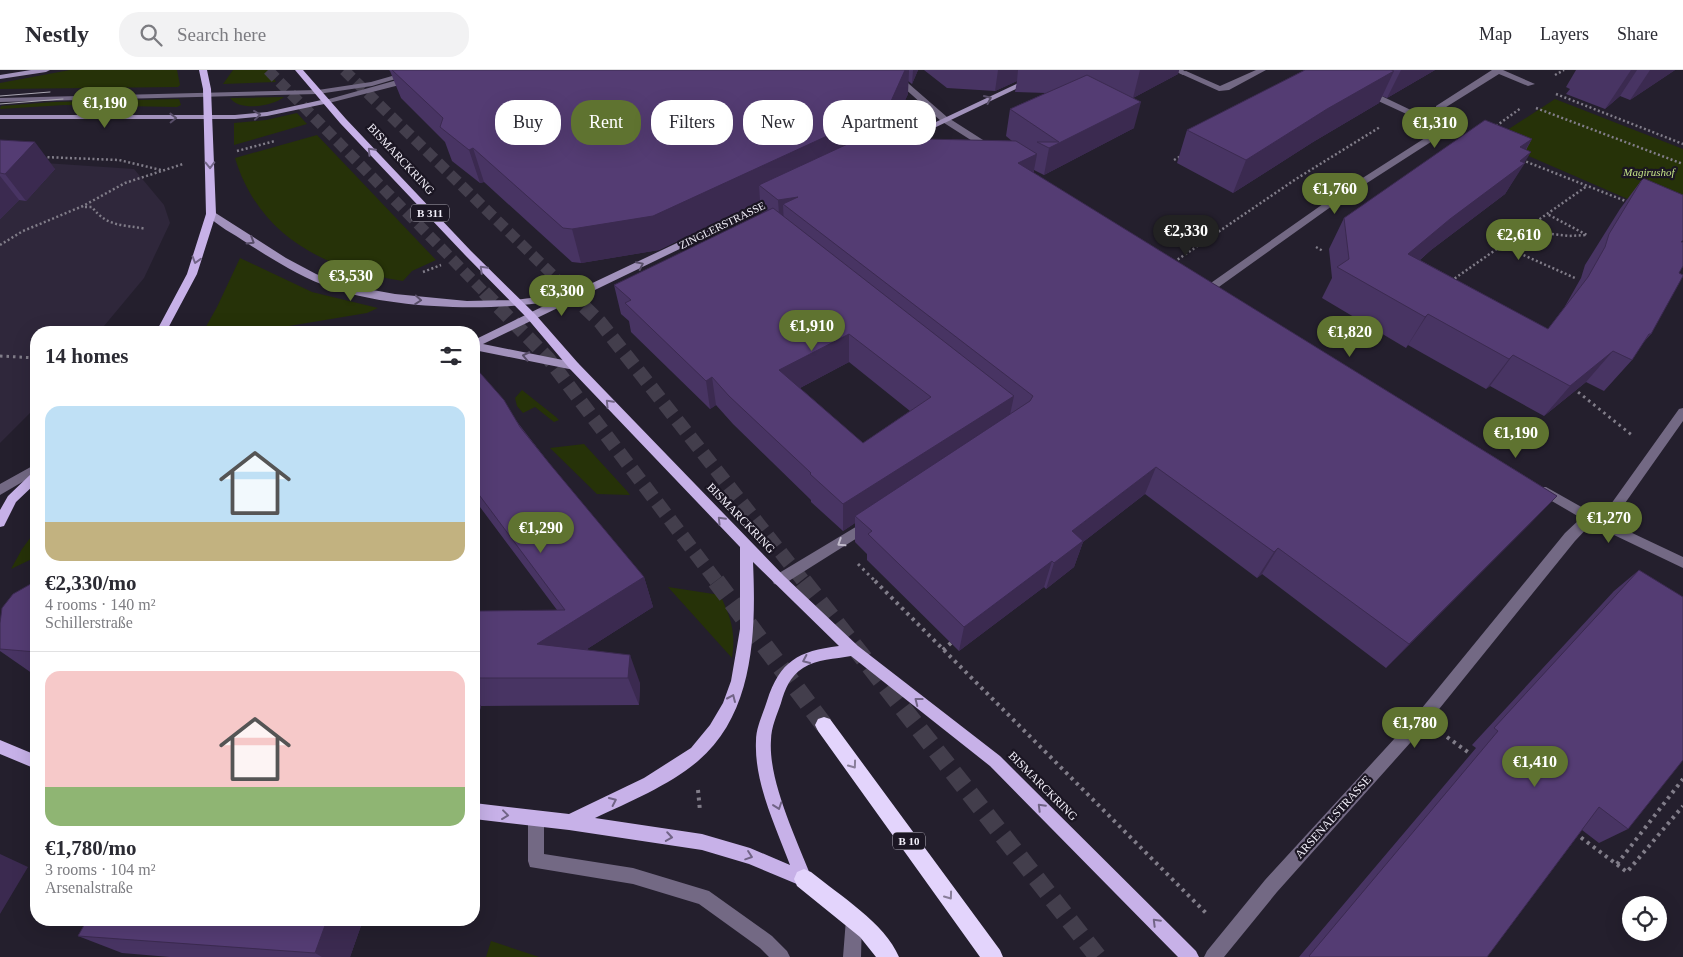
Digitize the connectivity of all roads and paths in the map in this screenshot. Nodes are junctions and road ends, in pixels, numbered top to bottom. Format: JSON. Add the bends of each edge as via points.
{"nodes":[{"id":1,"x":46,"y":70,"type":"edge"},
{"id":2,"x":203,"y":70,"type":"edge"},
{"id":3,"x":299,"y":70,"type":"edge"},
{"id":4,"x":402,"y":70,"type":"edge"},
{"id":5,"x":441,"y":70,"type":"edge"},
{"id":6,"x":888,"y":70,"type":"edge"},
{"id":7,"x":1052,"y":70,"type":"edge"},
{"id":8,"x":1262,"y":70,"type":"edge"},
{"id":9,"x":421,"y":71,"type":"edge"},
{"id":10,"x":1180,"y":71,"type":"edge"},
{"id":11,"x":1497,"y":71,"type":"edge"},
{"id":12,"x":0,"y":76,"type":"edge"},
{"id":13,"x":404,"y":81,"type":"junction"},
{"id":14,"x":383,"y":82,"type":"junction"},
{"id":15,"x":1531,"y":84,"type":"joint"},
{"id":16,"x":1357,"y":88,"type":"edge"},
{"id":17,"x":316,"y":89,"type":"junction"},
{"id":18,"x":1546,"y":90,"type":"junction"},
{"id":19,"x":207,"y":92,"type":"junction"},
{"id":20,"x":0,"y":93,"type":"edge"},
{"id":21,"x":0,"y":100,"type":"edge"},
{"id":22,"x":326,"y":101,"type":"junction"},
{"id":23,"x":1526,"y":104,"type":"junction"},
{"id":24,"x":1406,"y":111,"type":"junction"},
{"id":25,"x":0,"y":117,"type":"edge"},
{"id":26,"x":208,"y":117,"type":"junction"},
{"id":27,"x":944,"y":119,"type":"junction"},
{"id":28,"x":1445,"y":129,"type":"junction"},
{"id":29,"x":1683,"y":144,"type":"edge"},
{"id":30,"x":882,"y":149,"type":"edge"},
{"id":31,"x":999,"y":154,"type":"edge"},
{"id":32,"x":1183,"y":155,"type":"dead end"},
{"id":33,"x":42,"y":157,"type":"dead end"},
{"id":34,"x":1518,"y":159,"type":"edge"},
{"id":35,"x":1174,"y":160,"type":"dead end"},
{"id":36,"x":1683,"y":164,"type":"edge"},
{"id":37,"x":1587,"y":186,"type":"junction"},
{"id":38,"x":785,"y":195,"type":"edge"},
{"id":39,"x":1631,"y":203,"type":"edge"},
{"id":40,"x":83,"y":206,"type":"junction"},
{"id":41,"x":751,"y":211,"type":"junction"},
{"id":42,"x":211,"y":214,"type":"junction"},
{"id":43,"x":1547,"y":214,"type":"junction"},
{"id":44,"x":764,"y":221,"type":"edge"},
{"id":45,"x":146,"y":229,"type":"dead end"},
{"id":46,"x":1524,"y":230,"type":"junction"},
{"id":47,"x":0,"y":245,"type":"edge"},
{"id":48,"x":1502,"y":246,"type":"junction"},
{"id":49,"x":1172,"y":264,"type":"joint"},
{"id":50,"x":1575,"y":278,"type":"dead end"},
{"id":51,"x":1448,"y":283,"type":"edge"},
{"id":52,"x":581,"y":294,"type":"junction"},
{"id":53,"x":518,"y":303,"type":"junction"},
{"id":54,"x":532,"y":316,"type":"junction"},
{"id":55,"x":164,"y":326,"type":"edge"},
{"id":56,"x":480,"y":342,"type":"edge"},
{"id":57,"x":480,"y":346,"type":"edge"},
{"id":58,"x":0,"y":356,"type":"edge"},
{"id":59,"x":30,"y":358,"type":"edge"},
{"id":60,"x":574,"y":366,"type":"junction"},
{"id":61,"x":1569,"y":385,"type":"edge"},
{"id":62,"x":1683,"y":412,"type":"edge"},
{"id":63,"x":1654,"y":453,"type":"junction"},
{"id":64,"x":30,"y":472,"type":"edge"},
{"id":65,"x":30,"y":482,"type":"edge"},
{"id":66,"x":1533,"y":485,"type":"edge"},
{"id":67,"x":0,"y":490,"type":"edge"},
{"id":68,"x":12,"y":499,"type":"junction"},
{"id":69,"x":0,"y":509,"type":"edge"},
{"id":70,"x":879,"y":517,"type":"edge"},
{"id":71,"x":1589,"y":518,"type":"junction"},
{"id":72,"x":0,"y":522,"type":"edge"},
{"id":73,"x":1603,"y":525,"type":"junction"},
{"id":74,"x":838,"y":544,"type":"junction"},
{"id":75,"x":746,"y":546,"type":"junction"},
{"id":76,"x":1683,"y":564,"type":"edge"},
{"id":77,"x":779,"y":580,"type":"junction"},
{"id":78,"x":952,"y":643,"type":"edge"},
{"id":79,"x":853,"y":650,"type":"junction"},
{"id":80,"x":943,"y":650,"type":"junction"},
{"id":81,"x":1422,"y":719,"type":"junction"},
{"id":82,"x":824,"y":726,"type":"tunnel mouth"},
{"id":83,"x":0,"y":748,"type":"edge"},
{"id":84,"x":30,"y":760,"type":"edge"},
{"id":85,"x":1478,"y":760,"type":"edge"},
{"id":86,"x":1683,"y":779,"type":"edge"},
{"id":87,"x":1683,"y":806,"type":"edge"},
{"id":88,"x":480,"y":812,"type":"edge"},
{"id":89,"x":536,"y":819,"type":"junction"},
{"id":90,"x":569,"y":822,"type":"junction"},
{"id":91,"x":1570,"y":829,"type":"edge"},
{"id":92,"x":1617,"y":864,"type":"junction"},
{"id":93,"x":804,"y":879,"type":"junction"},
{"id":94,"x":854,"y":919,"type":"junction"},
{"id":95,"x":1228,"y":936,"type":"junction"},
{"id":96,"x":781,"y":957,"type":"edge"},
{"id":97,"x":852,"y":957,"type":"edge"},
{"id":98,"x":889,"y":957,"type":"edge"},
{"id":99,"x":993,"y":957,"type":"edge"},
{"id":100,"x":1190,"y":957,"type":"edge"},
{"id":101,"x":1213,"y":957,"type":"edge"}],
"edges":[{"from":1,"to":12,"type":"main road"},
{"from":2,"to":19,"type":"main road"},
{"from":3,"to":17,"type":"main road","name":"BISMARCKRING","number":"B 311"},
{"from":4,"to":17,"type":"street"},
{"from":5,"to":13,"type":"street"},
{"from":6,"to":27,"type":"street"},
{"from":27,"to":7,"type":"main road","one_way":true},
{"from":8,"to":10,"type":"street","via":[[1226,88]]},
{"from":9,"to":13,"type":"street"},
{"from":9,"to":14,"type":"street"},
{"from":11,"to":15,"type":"street"},
{"from":11,"to":28,"type":"street","via":[[1439,108]]},
{"from":13,"to":14,"type":"street"},
{"from":13,"to":22,"type":"street"},
{"from":14,"to":17,"type":"street"},
{"from":15,"to":18,"type":"path"},
{"from":16,"to":24,"type":"street"},
{"from":17,"to":19,"type":"street"},
{"from":17,"to":22,"type":"main road","name":"BISMARCKRING","number":"B 311"},
{"from":18,"to":23,"type":"path"},
{"from":18,"to":29,"type":"path"},
{"from":19,"to":20,"type":"street"},
{"from":19,"to":21,"type":"street"},
{"from":19,"to":26,"type":"main road"},
{"from":26,"to":22,"type":"main road","one_way":true,"via":[[267,114]]},
{"from":53,"to":22,"type":"main road","name":"BISMARCKRING","number":"B 311","one_way":true},
{"from":23,"to":28,"type":"path","via":[[1475,142]]},
{"from":23,"to":36,"type":"path"},
{"from":24,"to":28,"type":"street"},
{"from":24,"to":49,"type":"path","via":[[1296,179]]},
{"from":25,"to":26,"type":"main road","one_way":true},
{"from":26,"to":42,"type":"main road","one_way":true},
{"from":27,"to":30,"type":"main road"},
{"from":27,"to":31,"type":"street"},
{"from":28,"to":49,"type":"street","via":[[1336,199],[1216,289]]},
{"from":32,"to":35,"type":"path"},
{"from":33,"to":40,"type":"path","via":[[148,165],[161,170],[125,183]]},
{"from":34,"to":37,"type":"path"},
{"from":37,"to":39,"type":"path"},
{"from":37,"to":43,"type":"path"},
{"from":38,"to":41,"type":"main road","name":"ZINGLERSTRASSE"},
{"from":40,"to":45,"type":"path","via":[[92,207],[100,219],[111,224]]},
{"from":40,"to":47,"type":"path","via":[[23,231]]},
{"from":41,"to":44,"type":"street"},
{"from":52,"to":41,"type":"main road","name":"ZINGLERSTRASSE","one_way":true},
{"from":42,"to":53,"type":"main road","one_way":true,"via":[[280,259],[329,284],[400,298]]},
{"from":42,"to":55,"type":"main road","one_way":true,"via":[[192,274]]},
{"from":43,"to":46,"type":"path"},
{"from":43,"to":46,"type":"path","via":[[1587,235]]},
{"from":46,"to":48,"type":"path"},
{"from":48,"to":50,"type":"path"},
{"from":48,"to":51,"type":"path"},
{"from":52,"to":53,"type":"main road"},
{"from":52,"to":54,"type":"main road","name":"ZINGLERSTRASSE"},
{"from":53,"to":54,"type":"main road","name":"BISMARCKRING","number":"B 311"},
{"from":54,"to":56,"type":"main road","name":"ZINGLERSTRASSE"},
{"from":54,"to":60,"type":"main road","name":"BISMARCKRING"},
{"from":60,"to":57,"type":"main road","one_way":true},
{"from":58,"to":59,"type":"path"},
{"from":75,"to":60,"type":"main road","name":"BISMARCKRING","one_way":true},
{"from":61,"to":63,"type":"path"},
{"from":62,"to":63,"type":"street"},
{"from":63,"to":73,"type":"street"},
{"from":64,"to":67,"type":"street"},
{"from":65,"to":68,"type":"main road"},
{"from":66,"to":71,"type":"street"},
{"from":68,"to":69,"type":"main road"},
{"from":68,"to":72,"type":"main road"},
{"from":70,"to":74,"type":"street","one_way":true},
{"from":71,"to":73,"type":"street"},
{"from":71,"to":81,"type":"street","name":"ARSENALSTRASSE"},
{"from":73,"to":76,"type":"street"},
{"from":74,"to":77,"type":"street"},
{"from":74,"to":80,"type":"path"},
{"from":75,"to":77,"type":"main road","name":"BISMARCKRING"},
{"from":90,"to":75,"type":"main road","one_way":true,"via":[[661,777],[696,754],[718,726],[741,675],[747,646]]},
{"from":77,"to":79,"type":"main road","name":"BISMARCKRING"},
{"from":78,"to":80,"type":"path"},
{"from":79,"to":93,"type":"main road","one_way":true,"via":[[816,655],[796,664],[782,679],[765,731],[766,766]]},
{"from":100,"to":79,"type":"main road","name":"BISMARCKRING","one_way":true,"via":[[995,761]]},
{"from":80,"to":95,"type":"path"},
{"from":81,"to":85,"type":"path"},
{"from":81,"to":95,"type":"street","name":"ARSENALSTRASSE"},
{"from":82,"to":99,"type":"highway","number":"B 10","one_way":true},
{"from":83,"to":84,"type":"main road"},
{"from":86,"to":92,"type":"path"},
{"from":87,"to":92,"type":"path","via":[[1627,872]]},
{"from":88,"to":89,"type":"main road","one_way":true},
{"from":89,"to":90,"type":"main road"},
{"from":89,"to":96,"type":"street","via":[[536,861],[633,876],[704,897],[766,942]]},
{"from":90,"to":93,"type":"main road","one_way":true,"via":[[702,842],[750,856]]},
{"from":91,"to":92,"type":"path"},
{"from":93,"to":94,"type":"highway"},
{"from":94,"to":97,"type":"street"},
{"from":94,"to":98,"type":"highway"},
{"from":95,"to":101,"type":"street","name":"ARSENALSTRASSE"}]}
